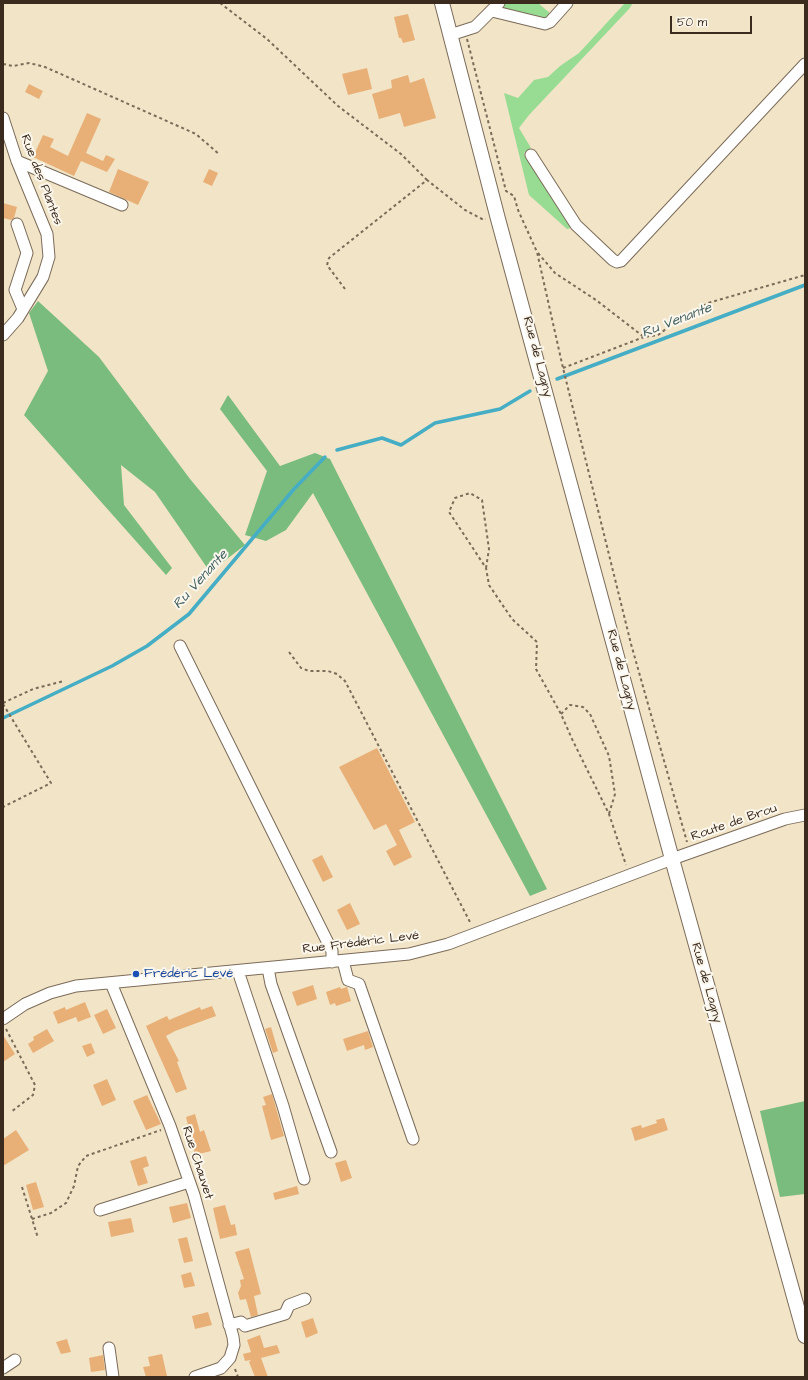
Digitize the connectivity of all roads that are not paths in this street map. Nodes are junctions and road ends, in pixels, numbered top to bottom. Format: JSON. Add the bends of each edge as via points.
{"nodes":[{"id":1,"x":442,"y":3,"type":"edge"},
{"id":2,"x":568,"y":3,"type":"edge"},
{"id":3,"x":495,"y":7,"type":"edge"},
{"id":4,"x":450,"y":35,"type":"junction"},
{"id":5,"x":805,"y":64,"type":"edge"},
{"id":6,"x":3,"y":118,"type":"edge"},
{"id":7,"x":531,"y":155,"type":"dead end"},
{"id":8,"x":17,"y":161,"type":"junction"},
{"id":9,"x":122,"y":205,"type":"dead end"},
{"id":10,"x":18,"y":224,"type":"dead end"},
{"id":11,"x":23,"y":309,"type":"junction"},
{"id":12,"x":5,"y":328,"type":"edge"},
{"id":13,"x":180,"y":646,"type":"dead end"},
{"id":14,"x":805,"y":814,"type":"edge"},
{"id":15,"x":672,"y":859,"type":"junction"},
{"id":16,"x":343,"y":961,"type":"junction"},
{"id":17,"x":332,"y":962,"type":"junction"},
{"id":18,"x":268,"y":968,"type":"junction"},
{"id":19,"x":238,"y":970,"type":"junction"},
{"id":20,"x":111,"y":983,"type":"junction"},
{"id":21,"x":3,"y":1019,"type":"edge"},
{"id":22,"x":413,"y":1139,"type":"dead end"},
{"id":23,"x":331,"y":1152,"type":"dead end"},
{"id":24,"x":304,"y":1180,"type":"dead end"},
{"id":25,"x":190,"y":1182,"type":"junction"},
{"id":26,"x":100,"y":1210,"type":"dead end"},
{"id":27,"x":305,"y":1299,"type":"dead end"},
{"id":28,"x":286,"y":1320,"type":"dead end"},
{"id":29,"x":229,"y":1325,"type":"junction"},
{"id":30,"x":805,"y":1336,"type":"edge"},
{"id":31,"x":233,"y":1337,"type":"junction"},
{"id":32,"x":109,"y":1348,"type":"dead end"},
{"id":33,"x":15,"y":1360,"type":"dead end"},
{"id":34,"x":3,"y":1368,"type":"edge"},
{"id":35,"x":113,"y":1377,"type":"edge"},
{"id":36,"x":195,"y":1377,"type":"edge"}],
"edges":[{"from":1,"to":4,"type":"main road","name":"Rue de Lagny"},
{"from":2,"to":3,"type":"street","via":[[545,24]]},
{"from":3,"to":4,"type":"street","via":[[470,28]]},
{"from":4,"to":15,"type":"main road","name":"Rue de Lagny"},
{"from":5,"to":7,"type":"street","via":[[621,261],[613,260],[576,225]]},
{"from":6,"to":8,"type":"street","name":"Rue des Plantes"},
{"from":8,"to":9,"type":"street"},
{"from":8,"to":11,"type":"street","name":"Rue des Plantes","via":[[47,234],[48,257],[42,277]]},
{"from":10,"to":11,"type":"street","via":[[27,253],[15,290]]},
{"from":11,"to":12,"type":"street","name":"Rue des Plantes"},
{"from":13,"to":17,"type":"street","via":[[332,952]]},
{"from":14,"to":15,"type":"street","name":"Route de Brou"},
{"from":15,"to":16,"type":"street","name":"Rue Frédéric Levé","via":[[448,944],[409,954]]},
{"from":15,"to":30,"type":"main road","name":"Rue de Lagny"},
{"from":16,"to":17,"type":"street","name":"Rue Frédéric Levé"},
{"from":16,"to":22,"type":"street","via":[[348,980],[359,984]]},
{"from":17,"to":18,"type":"street","name":"Rue Frédéric Levé"},
{"from":18,"to":19,"type":"street","name":"Rue Frédéric Levé"},
{"from":18,"to":23,"type":"street","via":[[271,984]]},
{"from":19,"to":20,"type":"street","name":"Rue Frédéric Levé"},
{"from":19,"to":24,"type":"street","via":[[283,1106]]},
{"from":20,"to":21,"type":"street","name":"Rue Frédéric Levé","via":[[76,986],[50,993],[25,1004]]},
{"from":20,"to":25,"type":"street","name":"Rue Chauvet","via":[[170,1126]]},
{"from":25,"to":26,"type":"street"},
{"from":25,"to":29,"type":"street","name":"Rue Chauvet"},
{"from":27,"to":29,"type":"street","via":[[289,1305],[285,1314],[245,1326],[241,1322]]},
{"from":28,"to":31,"type":"street"},
{"from":29,"to":31,"type":"street","name":"Rue Chauvet"},
{"from":31,"to":36,"type":"street","name":"Rue Chauvet","via":[[234,1346],[230,1358],[221,1368]]},
{"from":32,"to":35,"type":"street"},
{"from":33,"to":34,"type":"street"}]}
